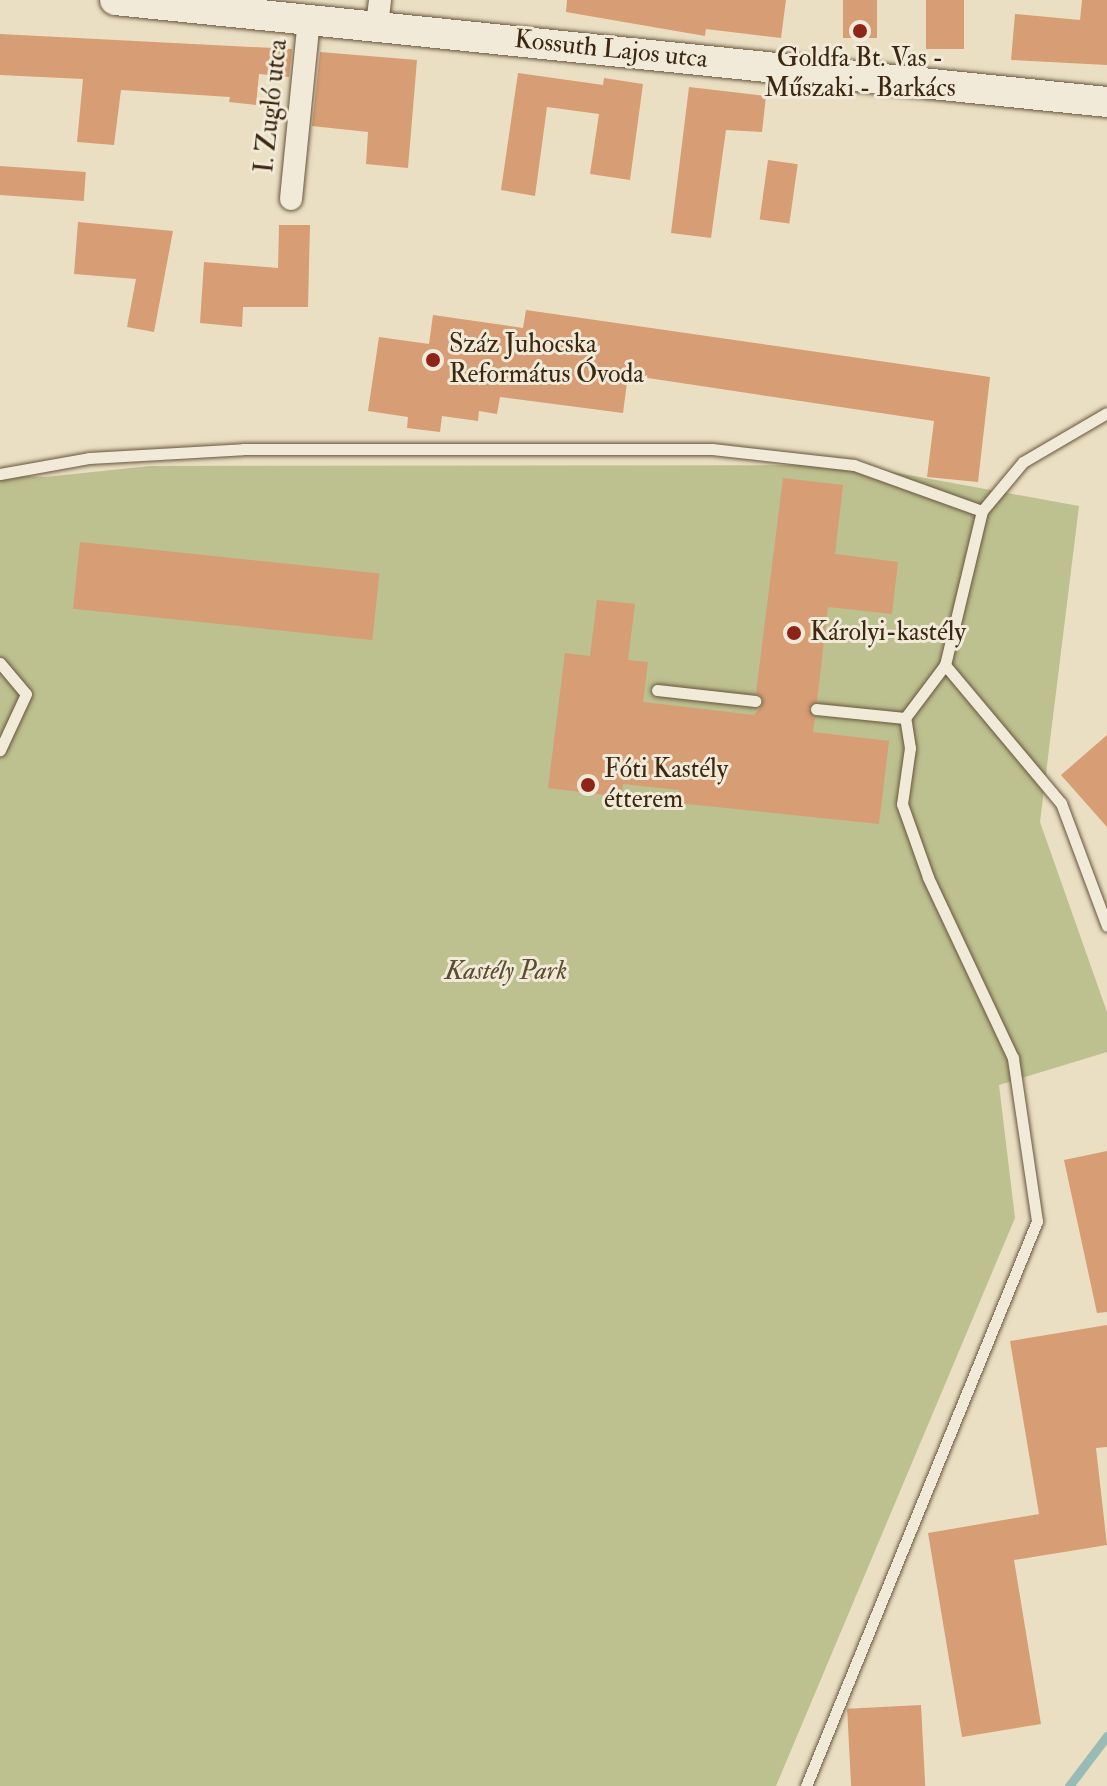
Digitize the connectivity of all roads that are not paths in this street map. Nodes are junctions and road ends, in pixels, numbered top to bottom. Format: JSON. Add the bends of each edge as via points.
{"nodes":[{"id":1,"x":115,"y":0,"type":"edge"},
{"id":2,"x":378,"y":12,"type":"edge"},
{"id":3,"x":309,"y":18,"type":"junction"},
{"id":4,"x":1107,"y":102,"type":"edge"},
{"id":5,"x":291,"y":199,"type":"dead end"},
{"id":6,"x":1107,"y":413,"type":"edge"},
{"id":7,"x":0,"y":474,"type":"edge"},
{"id":8,"x":982,"y":511,"type":"junction"},
{"id":9,"x":0,"y":663,"type":"edge"},
{"id":10,"x":945,"y":665,"type":"junction"},
{"id":11,"x":657,"y":690,"type":"dead end"},
{"id":12,"x":755,"y":701,"type":"dead end"},
{"id":13,"x":816,"y":709,"type":"dead end"},
{"id":14,"x":905,"y":718,"type":"junction"},
{"id":15,"x":0,"y":750,"type":"edge"},
{"id":16,"x":1107,"y":926,"type":"edge"},
{"id":17,"x":806,"y":1786,"type":"edge"}],
"edges":[{"from":1,"to":3,"type":"main road","name":"Kossuth Lajos utca"},
{"from":2,"to":3,"type":"main road","name":"Kossuth Lajos utca"},
{"from":2,"to":4,"type":"main road","name":"Kossuth Lajos utca"},
{"from":3,"to":5,"type":"street","name":"I. Zugló utca"},
{"from":6,"to":8,"type":"lane","via":[[1023,462]]},
{"from":7,"to":8,"type":"lane","via":[[89,458],[243,449],[712,449],[854,465]]},
{"from":8,"to":10,"type":"lane"},
{"from":9,"to":15,"type":"lane","via":[[26,694]]},
{"from":10,"to":14,"type":"lane"},
{"from":10,"to":16,"type":"lane","via":[[1061,803]]},
{"from":11,"to":12,"type":"lane"},
{"from":13,"to":14,"type":"lane"},
{"from":14,"to":17,"type":"lane","via":[[910,748],[902,804],[928,877],[1013,1058],[1037,1221]]}]}
